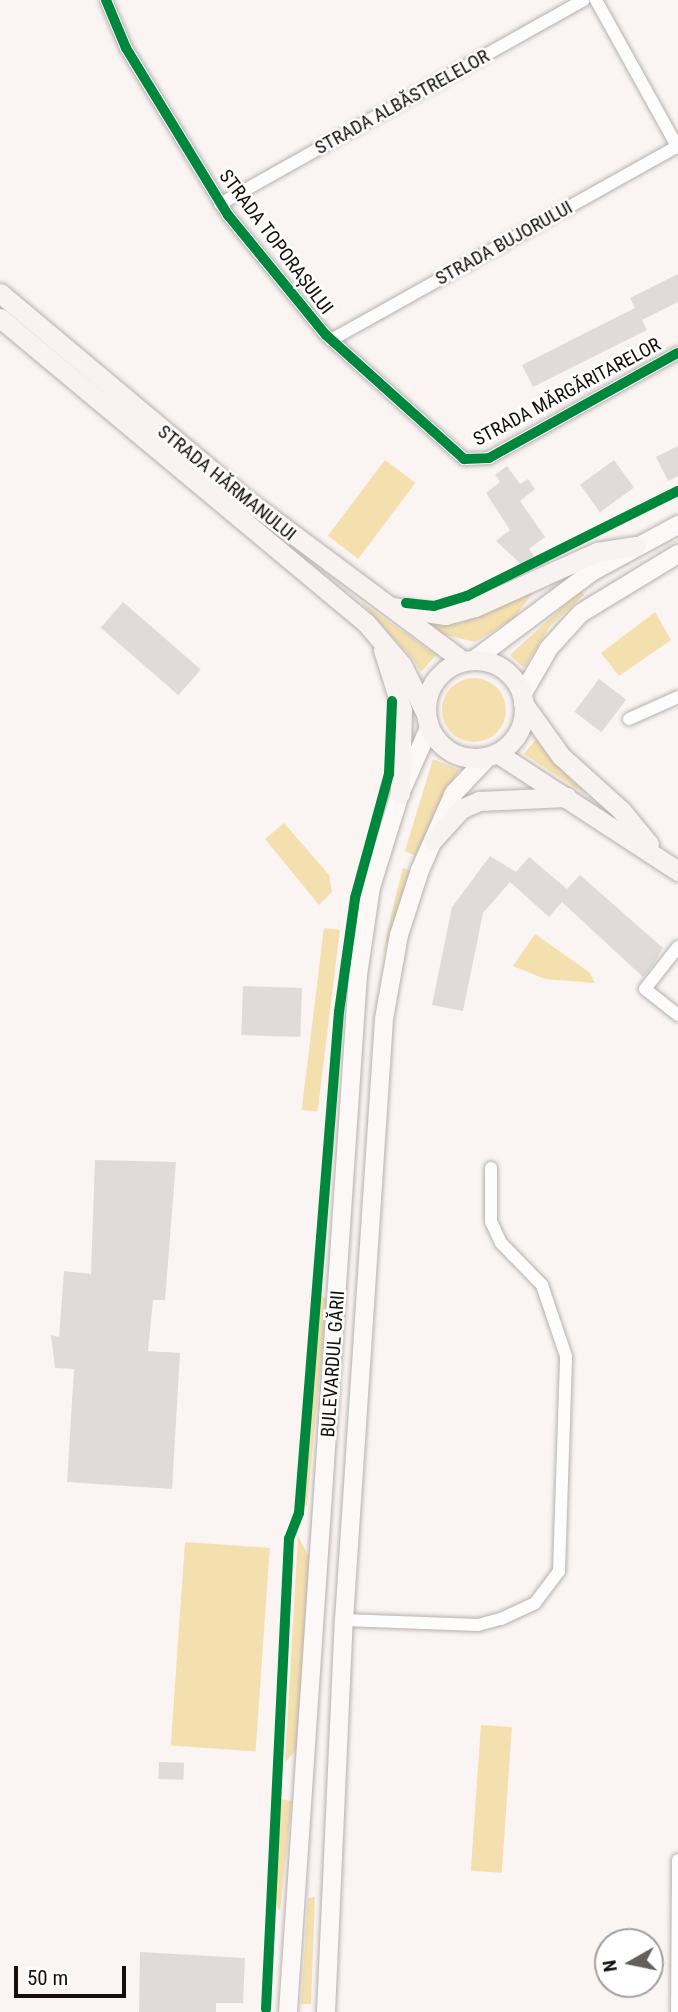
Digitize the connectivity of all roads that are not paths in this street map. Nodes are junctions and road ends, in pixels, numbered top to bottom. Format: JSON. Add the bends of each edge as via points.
{"nodes":[{"id":1,"x":106,"y":0,"type":"edge"},
{"id":2,"x":584,"y":0,"type":"edge"},
{"id":3,"x":596,"y":0,"type":"edge"},
{"id":4,"x":678,"y":147,"type":"edge"},
{"id":5,"x":220,"y":204,"type":"junction"},
{"id":6,"x":0,"y":293,"type":"edge"},
{"id":7,"x":0,"y":318,"type":"edge"},
{"id":8,"x":331,"y":340,"type":"junction"},
{"id":9,"x":678,"y":353,"type":"edge"},
{"id":10,"x":471,"y":461,"type":"joint"},
{"id":11,"x":678,"y":525,"type":"edge"},
{"id":12,"x":636,"y":546,"type":"junction"},
{"id":13,"x":678,"y":554,"type":"edge"},
{"id":14,"x":372,"y":598,"type":"junction"},
{"id":15,"x":379,"y":639,"type":"junction"},
{"id":16,"x":469,"y":661,"type":"junction"},
{"id":17,"x":678,"y":697,"type":"edge"},
{"id":18,"x":523,"y":699,"type":"junction"},
{"id":19,"x":629,"y":719,"type":"dead end"},
{"id":20,"x":427,"y":721,"type":"junction"},
{"id":21,"x":492,"y":755,"type":"junction"},
{"id":22,"x":400,"y":794,"type":"junction"},
{"id":23,"x":568,"y":797,"type":"junction"},
{"id":24,"x":433,"y":840,"type":"junction"},
{"id":25,"x":656,"y":853,"type":"junction"},
{"id":26,"x":678,"y":871,"type":"edge"},
{"id":27,"x":678,"y":947,"type":"edge"},
{"id":28,"x":678,"y":1016,"type":"edge"},
{"id":29,"x":491,"y":1168,"type":"dead end"},
{"id":30,"x":344,"y":1620,"type":"junction"},
{"id":31,"x":678,"y":1860,"type":"edge"},
{"id":32,"x":678,"y":1918,"type":"edge"},
{"id":33,"x":288,"y":2012,"type":"edge"},
{"id":34,"x":326,"y":2012,"type":"edge"},
{"id":35,"x":677,"y":2012,"type":"edge"}],
"edges":[{"from":1,"to":5,"type":"street","name":"STRADA TOPORAȘULUI","via":[[126,48]]},
{"from":2,"to":5,"type":"street","name":"STRADA ALBĂSTRELELOR"},
{"from":3,"to":4,"type":"street","name":"STRADA BUJORULUI"},
{"from":4,"to":8,"type":"street","name":"STRADA BUJORULUI"},
{"from":5,"to":8,"type":"street","name":"STRADA TOPORAȘULUI"},
{"from":6,"to":14,"type":"main road","name":"STRADA HĂRMANULUI"},
{"from":7,"to":15,"type":"main road","name":"STRADA HĂRMANULUI","via":[[342,601]]},
{"from":8,"to":10,"type":"street","name":"STRADA TOPORAȘULUI","via":[[455,453]]},
{"from":9,"to":10,"type":"street","name":"STRADA MĂRGĂRITARELOR","via":[[489,458]]},
{"from":11,"to":12,"type":"main road"},
{"from":12,"to":14,"type":"main road","via":[[597,552],[475,607],[445,615],[409,612]]},
{"from":12,"to":16,"type":"main road","via":[[556,596],[510,637]]},
{"from":13,"to":18,"type":"main road","via":[[581,613],[543,657]]},
{"from":14,"to":16,"type":"main road","name":"STRADA HĂRMANULUI"},
{"from":15,"to":20,"type":"main road","name":"STRADA HĂRMANULUI","via":[[402,665]]},
{"from":15,"to":22,"type":"main road","via":[[402,710]]},
{"from":16,"to":18,"type":"main road","via":[[504,670]]},
{"from":16,"to":20,"type":"main road","via":[[435,681]]},
{"from":17,"to":19,"type":"street"},
{"from":18,"to":21,"type":"main road","via":[[516,736]]},
{"from":18,"to":25,"type":"main road","via":[[561,756],[621,810]]},
{"from":20,"to":21,"type":"main road","via":[[456,755]]},
{"from":20,"to":22,"type":"main road","name":"BULEVARDUL GĂRII"},
{"from":21,"to":23,"type":"main road"},
{"from":21,"to":24,"type":"main road","name":"BULEVARDUL GĂRII","via":[[454,793]]},
{"from":22,"to":33,"type":"main road","name":"BULEVARDUL GĂRII","via":[[366,909],[358,975]]},
{"from":23,"to":24,"type":"main road","via":[[479,802],[461,809]]},
{"from":23,"to":25,"type":"main road"},
{"from":24,"to":30,"type":"main road","name":"BULEVARDUL GĂRII","via":[[407,905],[384,1019]]},
{"from":25,"to":26,"type":"main road"},
{"from":27,"to":28,"type":"street","via":[[645,989]]},
{"from":29,"to":30,"type":"street","via":[[491,1222],[501,1243],[531,1270],[555,1311],[566,1356],[564,1532],[559,1571],[549,1589],[519,1614],[478,1625]]},
{"from":30,"to":34,"type":"main road","name":"BULEVARDUL GĂRII"},
{"from":31,"to":32,"type":"street"},
{"from":32,"to":35,"type":"street"}]}
